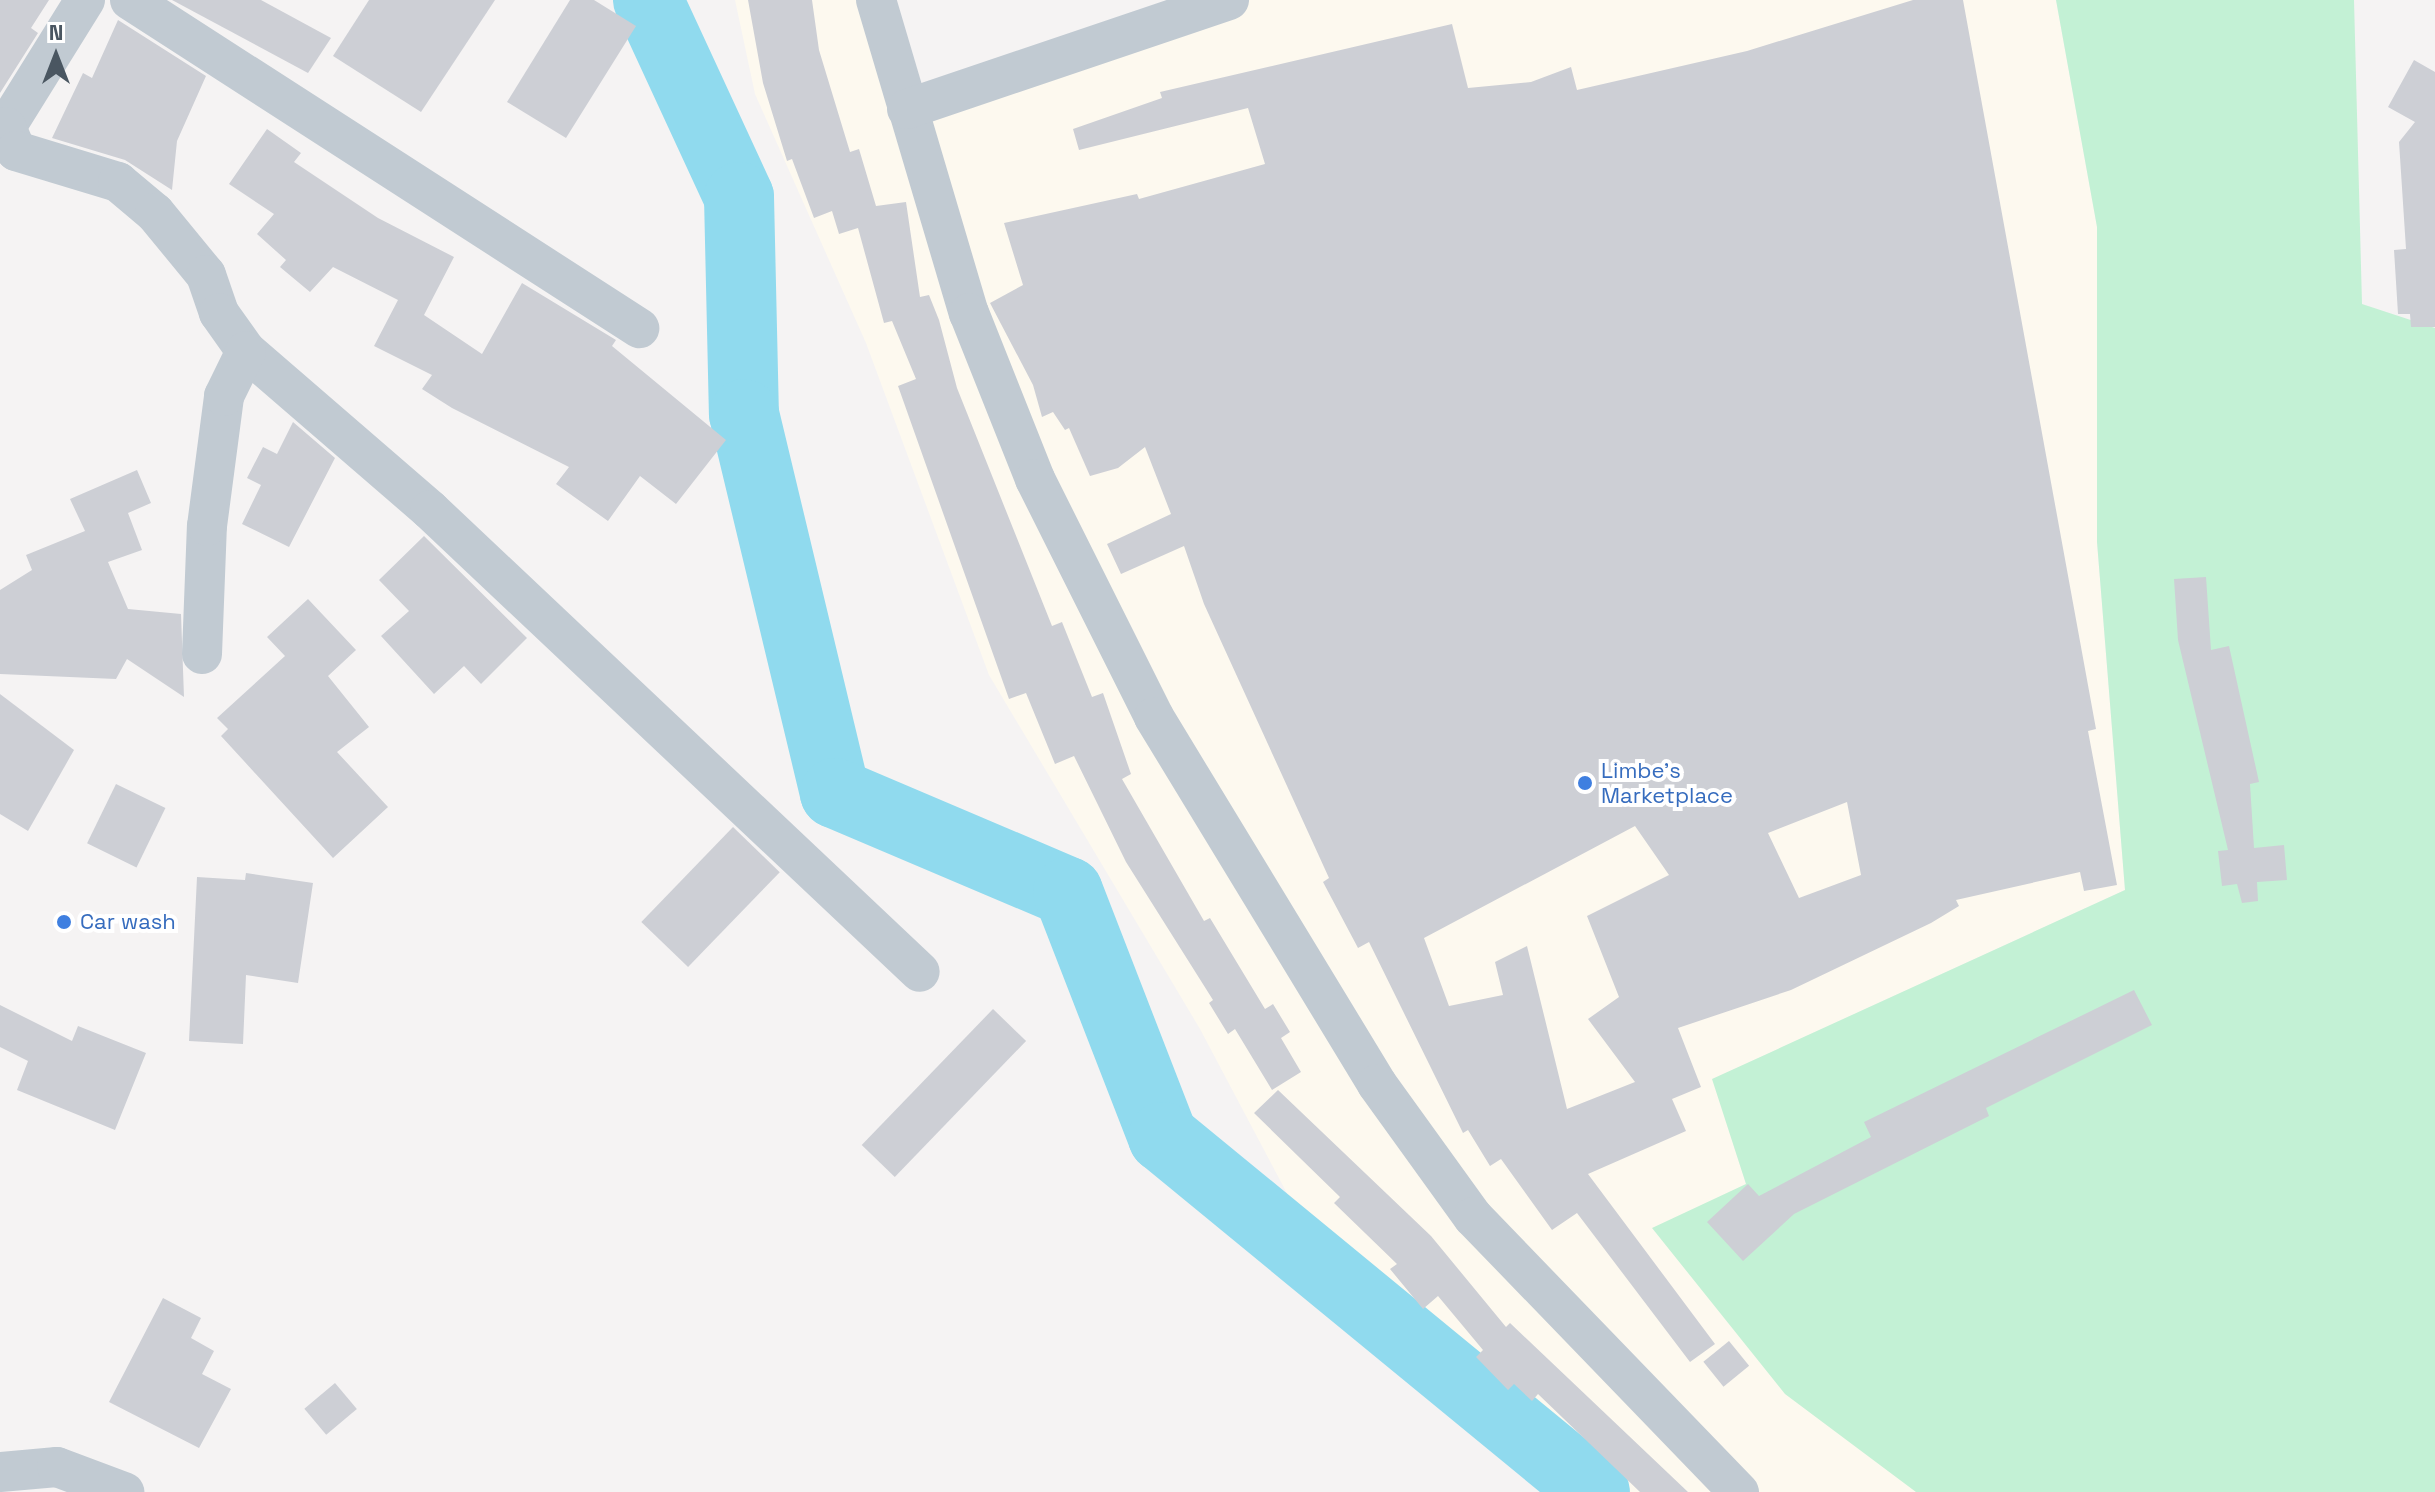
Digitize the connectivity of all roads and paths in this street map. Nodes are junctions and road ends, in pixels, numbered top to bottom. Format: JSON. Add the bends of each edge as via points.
{"nodes":[{"id":1,"x":85,"y":0,"type":"edge"},
{"id":2,"x":130,"y":0,"type":"edge"},
{"id":3,"x":876,"y":0,"type":"edge"},
{"id":4,"x":1229,"y":0,"type":"edge"},
{"id":5,"x":907,"y":109,"type":"junction"},
{"id":6,"x":8,"y":158,"type":"edge"},
{"id":7,"x":639,"y":328,"type":"dead end"},
{"id":8,"x":246,"y":351,"type":"junction"},
{"id":9,"x":202,"y":654,"type":"dead end"},
{"id":10,"x":920,"y":972,"type":"dead end"},
{"id":11,"x":0,"y":1472,"type":"edge"},
{"id":12,"x":124,"y":1492,"type":"edge"},
{"id":13,"x":1739,"y":1492,"type":"edge"}],
"edges":[{"from":1,"to":6,"type":"street","via":[[6,127]]},
{"from":2,"to":7,"type":"street"},
{"from":3,"to":5,"type":"street"},
{"from":4,"to":5,"type":"street"},
{"from":5,"to":13,"type":"street","via":[[969,313],[1035,479],[1154,717],[1299,959],[1377,1084],[1473,1217]]},
{"from":6,"to":8,"type":"street","via":[[118,182],[155,213],[206,275],[219,313]]},
{"from":8,"to":9,"type":"street","via":[[224,396],[207,526]]},
{"from":8,"to":10,"type":"street","via":[[430,510]]},
{"from":11,"to":12,"type":"street","via":[[57,1467]]}]}
